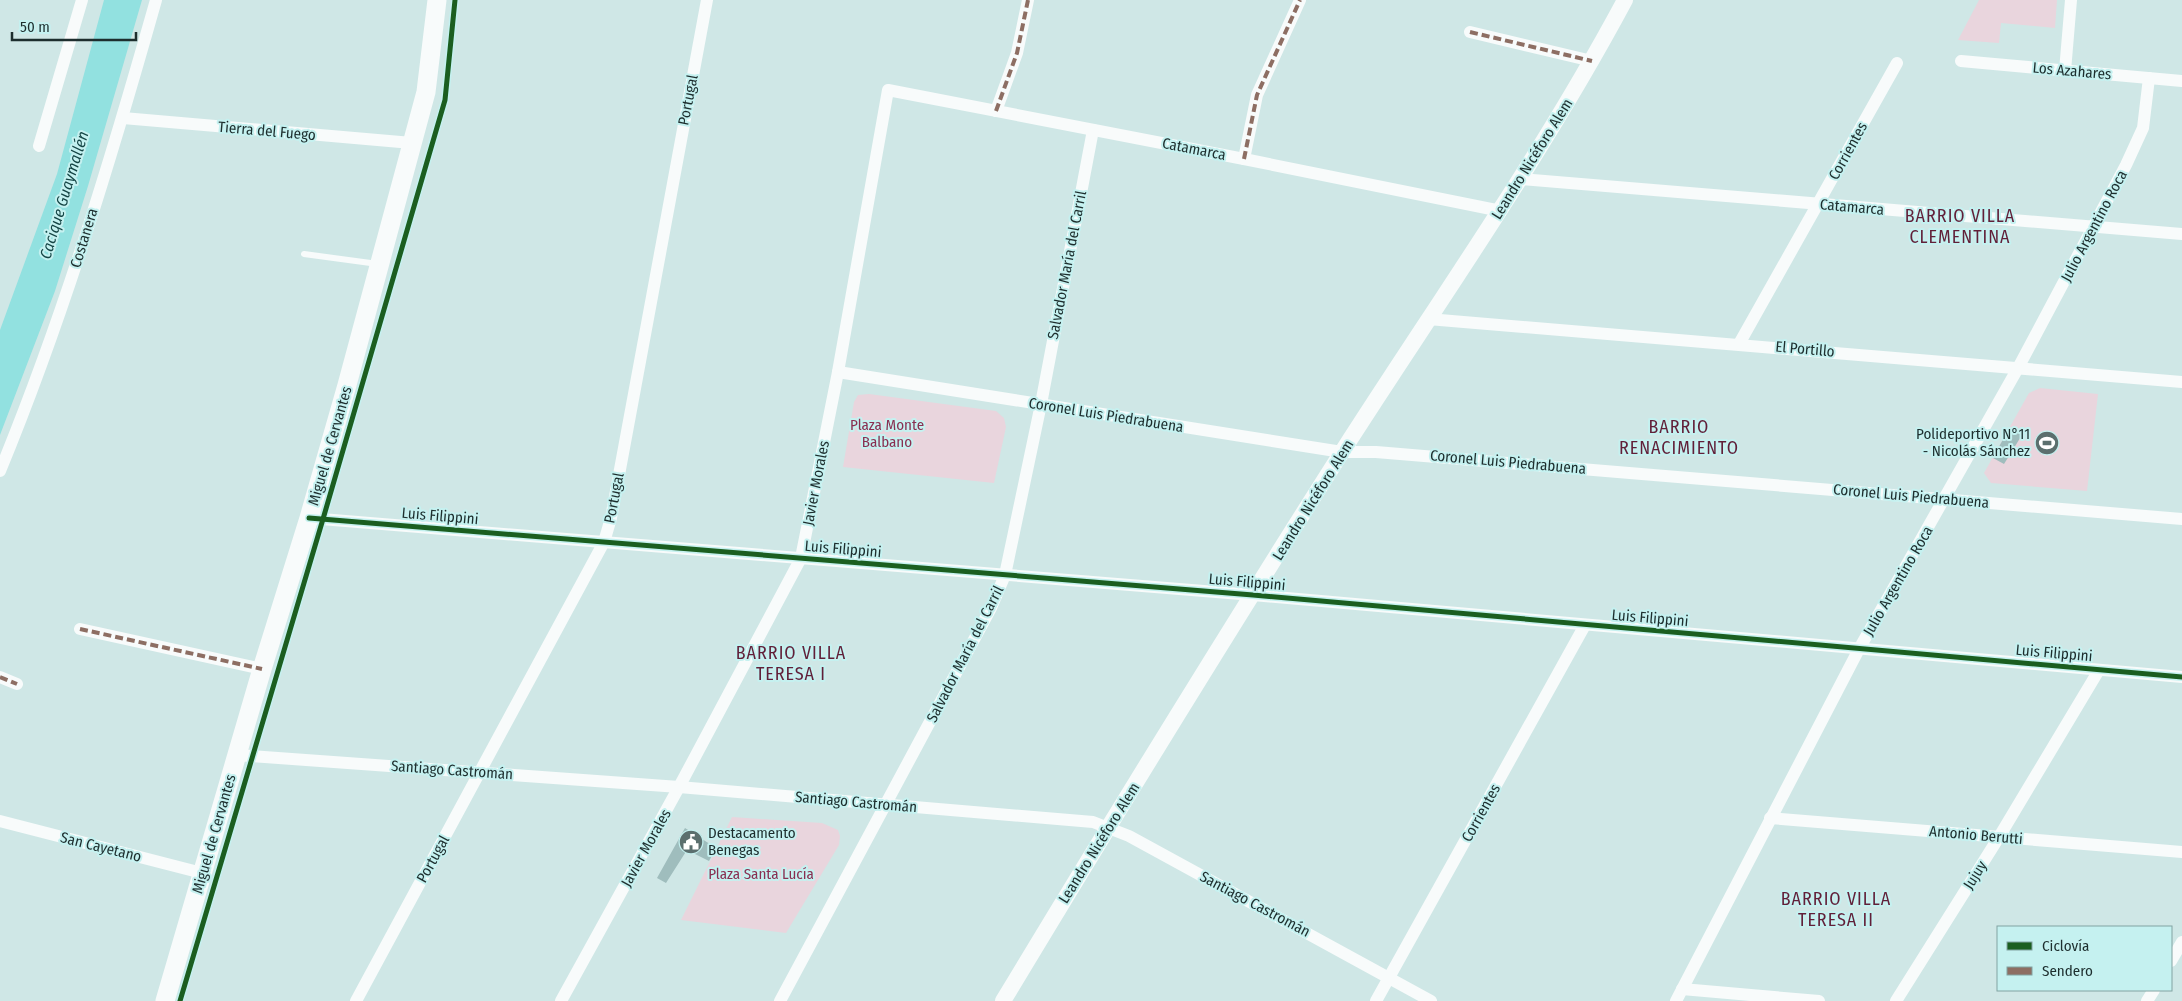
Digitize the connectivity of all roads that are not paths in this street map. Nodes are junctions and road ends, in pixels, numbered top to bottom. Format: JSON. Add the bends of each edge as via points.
{"nodes":[{"id":1,"x":82,"y":0,"type":"edge"},
{"id":2,"x":156,"y":0,"type":"edge"},
{"id":3,"x":437,"y":0,"type":"edge"},
{"id":4,"x":707,"y":0,"type":"edge"},
{"id":5,"x":1028,"y":0,"type":"edge"},
{"id":6,"x":1300,"y":0,"type":"edge"},
{"id":7,"x":1625,"y":0,"type":"edge"},
{"id":8,"x":2071,"y":0,"type":"edge"},
{"id":9,"x":1470,"y":32,"type":"dead end"},
{"id":10,"x":1592,"y":62,"type":"junction"},
{"id":11,"x":1897,"y":62,"type":"dead end"},
{"id":12,"x":1961,"y":62,"type":"dead end"},
{"id":13,"x":2066,"y":71,"type":"junction"},
{"id":14,"x":2149,"y":78,"type":"junction"},
{"id":15,"x":2182,"y":81,"type":"edge"},
{"id":16,"x":888,"y":90,"type":"joint"},
{"id":17,"x":996,"y":111,"type":"junction"},
{"id":18,"x":123,"y":118,"type":"junction"},
{"id":19,"x":1093,"y":130,"type":"junction"},
{"id":20,"x":412,"y":143,"type":"junction"},
{"id":21,"x":40,"y":146,"type":"dead end"},
{"id":22,"x":1244,"y":159,"type":"junction"},
{"id":23,"x":1521,"y":179,"type":"junction"},
{"id":24,"x":1819,"y":204,"type":"junction"},
{"id":25,"x":1501,"y":211,"type":"junction"},
{"id":26,"x":2094,"y":227,"type":"junction"},
{"id":27,"x":2182,"y":234,"type":"edge"},
{"id":28,"x":304,"y":254,"type":"dead end"},
{"id":29,"x":380,"y":264,"type":"junction"},
{"id":30,"x":1428,"y":319,"type":"junction"},
{"id":31,"x":1739,"y":344,"type":"junction"},
{"id":32,"x":2018,"y":368,"type":"junction"},
{"id":33,"x":838,"y":372,"type":"junction"},
{"id":34,"x":2182,"y":382,"type":"edge"},
{"id":35,"x":1041,"y":404,"type":"junction"},
{"id":36,"x":1342,"y":452,"type":"junction"},
{"id":37,"x":0,"y":471,"type":"edge"},
{"id":38,"x":1945,"y":499,"type":"junction"},
{"id":39,"x":310,"y":518,"type":"junction"},
{"id":40,"x":2182,"y":520,"type":"edge"},
{"id":41,"x":604,"y":542,"type":"junction"},
{"id":42,"x":800,"y":558,"type":"junction"},
{"id":43,"x":1005,"y":575,"type":"junction"},
{"id":44,"x":1253,"y":595,"type":"junction"},
{"id":45,"x":1585,"y":625,"type":"junction"},
{"id":46,"x":80,"y":629,"type":"dead end"},
{"id":47,"x":1859,"y":649,"type":"junction"},
{"id":48,"x":262,"y":669,"type":"junction"},
{"id":49,"x":2099,"y":670,"type":"junction"},
{"id":50,"x":0,"y":677,"type":"edge"},
{"id":51,"x":2182,"y":677,"type":"edge"},
{"id":52,"x":17,"y":684,"type":"dead end"},
{"id":53,"x":237,"y":755,"type":"junction"},
{"id":54,"x":481,"y":772,"type":"junction"},
{"id":55,"x":679,"y":787,"type":"junction"},
{"id":56,"x":885,"y":805,"type":"junction"},
{"id":57,"x":1770,"y":818,"type":"junction"},
{"id":58,"x":0,"y":821,"type":"edge"},
{"id":59,"x":1108,"y":827,"type":"junction"},
{"id":60,"x":1999,"y":837,"type":"junction"},
{"id":61,"x":2182,"y":852,"type":"edge"},
{"id":62,"x":202,"y":873,"type":"junction"},
{"id":63,"x":2182,"y":942,"type":"edge"},
{"id":64,"x":2172,"y":959,"type":"edge"},
{"id":65,"x":1390,"y":977,"type":"junction"},
{"id":66,"x":1682,"y":989,"type":"junction"},
{"id":67,"x":165,"y":1001,"type":"edge"},
{"id":68,"x":356,"y":1001,"type":"edge"},
{"id":69,"x":561,"y":1001,"type":"edge"},
{"id":70,"x":780,"y":1001,"type":"edge"},
{"id":71,"x":1003,"y":1001,"type":"edge"},
{"id":72,"x":1376,"y":1001,"type":"edge"},
{"id":73,"x":1431,"y":1001,"type":"edge"},
{"id":74,"x":1676,"y":1001,"type":"edge"},
{"id":75,"x":1819,"y":1001,"type":"edge"},
{"id":76,"x":1896,"y":1001,"type":"edge"}],
"edges":[{"from":1,"to":21,"type":"street"},
{"from":2,"to":18,"type":"street","name":"Costanera"},
{"from":3,"to":20,"type":"main road","name":"Miguel de Cervantes","via":[[426,92]]},
{"from":4,"to":41,"type":"street","name":"Portugal"},
{"from":5,"to":17,"type":"street","via":[[1017,53]]},
{"from":6,"to":22,"type":"street","via":[[1257,95]]},
{"from":7,"to":10,"type":"street","name":"Leandro Nicéforo Alem"},
{"from":8,"to":13,"type":"street"},
{"from":9,"to":10,"type":"street"},
{"from":10,"to":23,"type":"street","name":"Leandro Nicéforo Alem"},
{"from":11,"to":24,"type":"street","name":"Corrientes"},
{"from":12,"to":13,"type":"street","name":"Los Azahares"},
{"from":13,"to":14,"type":"street","name":"Los Azahares"},
{"from":14,"to":15,"type":"street","name":"Los Azahares"},
{"from":14,"to":26,"type":"street","name":"Julio Argentino Roca","via":[[2143,128]]},
{"from":16,"to":17,"type":"street","name":"Catamarca"},
{"from":16,"to":33,"type":"street","name":"Javier Morales"},
{"from":17,"to":19,"type":"street","name":"Catamarca"},
{"from":18,"to":20,"type":"street","name":"Tierra del Fuego"},
{"from":18,"to":37,"type":"street","name":"Costanera","via":[[58,320]]},
{"from":19,"to":22,"type":"street","name":"Catamarca"},
{"from":19,"to":35,"type":"street","name":"Salvador María del Carril"},
{"from":20,"to":29,"type":"main road","name":"Miguel de Cervantes"},
{"from":22,"to":25,"type":"street","name":"Catamarca"},
{"from":23,"to":24,"type":"street","name":"Catamarca"},
{"from":23,"to":25,"type":"street","name":"Leandro Nicéforo Alem"},
{"from":24,"to":26,"type":"street","name":"Catamarca"},
{"from":24,"to":31,"type":"street","name":"Corrientes"},
{"from":25,"to":30,"type":"street","name":"Leandro Nicéforo Alem"},
{"from":26,"to":27,"type":"street","name":"Catamarca"},
{"from":26,"to":32,"type":"street","name":"Julio Argentino Roca"},
{"from":28,"to":29,"type":"lane"},
{"from":29,"to":39,"type":"main road","name":"Miguel de Cervantes"},
{"from":30,"to":31,"type":"street","name":"El Portillo"},
{"from":30,"to":36,"type":"street","name":"Leandro Nicéforo Alem"},
{"from":31,"to":32,"type":"street","name":"El Portillo"},
{"from":32,"to":34,"type":"street","name":"El Portillo"},
{"from":32,"to":38,"type":"street","name":"Julio Argentino Roca"},
{"from":33,"to":35,"type":"street","name":"Coronel Luis Piedrabuena"},
{"from":33,"to":42,"type":"street","name":"Javier Morales"},
{"from":35,"to":36,"type":"street","name":"Coronel Luis Piedrabuena"},
{"from":35,"to":43,"type":"street","name":"Salvador María del Carril"},
{"from":36,"to":38,"type":"street","name":"Coronel Luis Piedrabuena","via":[[1376,452]]},
{"from":36,"to":44,"type":"street","name":"Leandro Nicéforo Alem"},
{"from":38,"to":40,"type":"street","name":"Coronel Luis Piedrabuena"},
{"from":38,"to":47,"type":"street","name":"Julio Argentino Roca"},
{"from":39,"to":41,"type":"street","name":"Luis Filippini"},
{"from":39,"to":48,"type":"main road","name":"Miguel de Cervantes"},
{"from":41,"to":42,"type":"street","name":"Luis Filippini"},
{"from":41,"to":54,"type":"street","name":"Portugal"},
{"from":42,"to":43,"type":"street","name":"Luis Filippini"},
{"from":42,"to":55,"type":"street","name":"Javier Morales"},
{"from":43,"to":44,"type":"street","name":"Luis Filippini"},
{"from":43,"to":56,"type":"street","name":"Salvador María del Carril","via":[[991,608]]},
{"from":44,"to":45,"type":"street","name":"Luis Filippini"},
{"from":44,"to":59,"type":"street","name":"Leandro Nicéforo Alem"},
{"from":45,"to":47,"type":"street","name":"Luis Filippini"},
{"from":45,"to":65,"type":"street","name":"Corrientes"},
{"from":46,"to":48,"type":"street"},
{"from":47,"to":49,"type":"street","name":"Luis Filippini"},
{"from":47,"to":57,"type":"street","name":"Julio Argentino Roca"},
{"from":48,"to":53,"type":"main road","name":"Miguel de Cervantes"},
{"from":49,"to":51,"type":"street","name":"Luis Filippini"},
{"from":49,"to":60,"type":"street","name":"Jujuy"},
{"from":50,"to":52,"type":"street"},
{"from":53,"to":54,"type":"street","name":"Santiago Castromán"},
{"from":53,"to":62,"type":"main road","name":"Miguel de Cervantes"},
{"from":54,"to":55,"type":"street","name":"Santiago Castromán"},
{"from":54,"to":68,"type":"street","name":"Portugal"},
{"from":55,"to":56,"type":"street","name":"Santiago Castromán"},
{"from":55,"to":69,"type":"street","name":"Javier Morales"},
{"from":56,"to":59,"type":"street","name":"Santiago Castromán","via":[[1077,820]]},
{"from":56,"to":70,"type":"street","name":"Salvador María del Carril"},
{"from":57,"to":60,"type":"street","name":"Antonio Berutti"},
{"from":57,"to":66,"type":"street","name":"Julio Argentino Roca"},
{"from":58,"to":62,"type":"street","name":"San Cayetano"},
{"from":59,"to":65,"type":"street","name":"Santiago Castromán"},
{"from":59,"to":71,"type":"street","name":"Leandro Nicéforo Alem"},
{"from":60,"to":61,"type":"street","name":"Antonio Berutti"},
{"from":60,"to":76,"type":"street","name":"Jujuy"},
{"from":62,"to":67,"type":"main road","name":"Miguel de Cervantes"},
{"from":63,"to":64,"type":"street"},
{"from":65,"to":72,"type":"street","name":"Corrientes"},
{"from":65,"to":73,"type":"street","name":"Santiago Castromán"},
{"from":66,"to":74,"type":"street","name":"Julio Argentino Roca"},
{"from":66,"to":75,"type":"street"}]}
